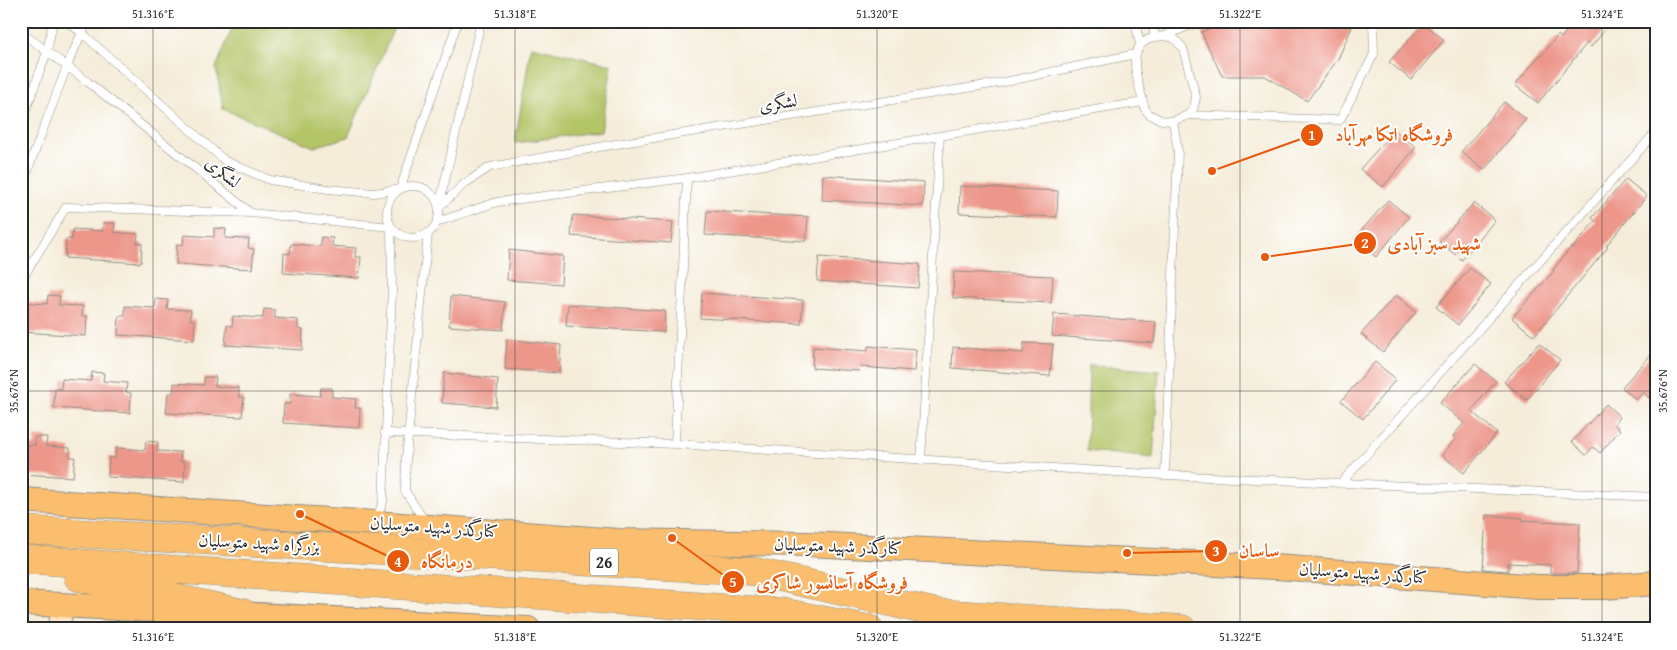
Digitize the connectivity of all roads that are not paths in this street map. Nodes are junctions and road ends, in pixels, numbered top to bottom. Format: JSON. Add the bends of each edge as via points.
{"nodes":[{"id":1,"x":53,"y":21,"type":"edge"},
{"id":2,"x":66,"y":21,"type":"edge"},
{"id":3,"x":87,"y":21,"type":"edge"},
{"id":4,"x":458,"y":21,"type":"edge"},
{"id":5,"x":481,"y":21,"type":"edge"},
{"id":6,"x":1135,"y":21,"type":"edge"},
{"id":7,"x":1152,"y":21,"type":"edge"},
{"id":8,"x":1201,"y":21,"type":"edge"},
{"id":9,"x":1373,"y":21,"type":"edge"},
{"id":10,"x":21,"y":32,"type":"edge"},
{"id":11,"x":81,"y":32,"type":"junction"},
{"id":12,"x":1164,"y":36,"type":"junction"},
{"id":13,"x":1155,"y":37,"type":"junction"},
{"id":14,"x":1140,"y":45,"type":"junction"},
{"id":15,"x":47,"y":52,"type":"junction"},
{"id":16,"x":1135,"y":54,"type":"junction"},
{"id":17,"x":67,"y":66,"type":"junction"},
{"id":18,"x":1143,"y":102,"type":"junction"},
{"id":19,"x":1188,"y":116,"type":"junction"},
{"id":20,"x":1173,"y":121,"type":"junction"},
{"id":21,"x":21,"y":124,"type":"edge"},
{"id":22,"x":1656,"y":132,"type":"edge"},
{"id":23,"x":940,"y":136,"type":"junction"},
{"id":24,"x":687,"y":178,"type":"junction"},
{"id":25,"x":21,"y":188,"type":"edge"},
{"id":26,"x":400,"y":189,"type":"junction"},
{"id":27,"x":438,"y":207,"type":"junction"},
{"id":28,"x":251,"y":213,"type":"junction"},
{"id":29,"x":437,"y":222,"type":"junction"},
{"id":30,"x":391,"y":226,"type":"junction"},
{"id":31,"x":428,"y":233,"type":"junction"},
{"id":32,"x":21,"y":281,"type":"edge"},
{"id":33,"x":385,"y":432,"type":"junction"},
{"id":34,"x":409,"y":433,"type":"junction"},
{"id":35,"x":674,"y":444,"type":"junction"},
{"id":36,"x":921,"y":460,"type":"junction"},
{"id":37,"x":1165,"y":475,"type":"junction"},
{"id":38,"x":1341,"y":483,"type":"junction"},
{"id":39,"x":1656,"y":497,"type":"edge"},
{"id":40,"x":21,"y":500,"type":"edge"},
{"id":41,"x":375,"y":523,"type":"junction"},
{"id":42,"x":428,"y":527,"type":"junction"},
{"id":43,"x":21,"y":530,"type":"edge"},
{"id":44,"x":618,"y":541,"type":"junction"},
{"id":45,"x":21,"y":559,"type":"edge"},
{"id":46,"x":732,"y":570,"type":"junction"},
{"id":47,"x":21,"y":573,"type":"edge"},
{"id":48,"x":1656,"y":583,"type":"edge"},
{"id":49,"x":21,"y":603,"type":"edge"},
{"id":50,"x":61,"y":605,"type":"junction"},
{"id":51,"x":243,"y":613,"type":"junction"},
{"id":52,"x":60,"y":629,"type":"edge"},
{"id":53,"x":528,"y":629,"type":"edge"},
{"id":54,"x":869,"y":629,"type":"edge"},
{"id":55,"x":1182,"y":629,"type":"edge"}],
"edges":[{"from":1,"to":15,"type":"lane"},
{"from":2,"to":11,"type":"lane","name":"لشگری"},
{"from":3,"to":11,"type":"lane"},
{"from":4,"to":26,"type":"lane"},
{"from":5,"to":27,"type":"lane"},
{"from":6,"to":14,"type":"lane"},
{"from":7,"to":13,"type":"lane"},
{"from":8,"to":12,"type":"lane"},
{"from":9,"to":19,"type":"lane","via":[[1374,54],[1340,120]]},
{"from":10,"to":15,"type":"lane","name":"لشگری"},
{"from":11,"to":17,"type":"lane"},
{"from":11,"to":26,"type":"lane","name":"لشگری","via":[[225,161],[270,180],[318,188],[374,192]]},
{"from":12,"to":13,"type":"lane"},
{"from":12,"to":19,"type":"lane","via":[[1174,38],[1183,48],[1196,97]]},
{"from":13,"to":14,"type":"lane"},
{"from":14,"to":16,"type":"lane"},
{"from":15,"to":17,"type":"lane","name":"لشگری"},
{"from":15,"to":21,"type":"lane"},
{"from":16,"to":18,"type":"lane"},
{"from":16,"to":27,"type":"lane","name":"لشگری","via":[[1005,82],[490,166]]},
{"from":17,"to":25,"type":"lane"},
{"from":17,"to":28,"type":"lane","name":"لشگری"},
{"from":18,"to":20,"type":"lane","via":[[1149,114]]},
{"from":18,"to":23,"type":"lane"},
{"from":19,"to":20,"type":"lane"},
{"from":20,"to":37,"type":"lane","via":[[1178,152]]},
{"from":22,"to":38,"type":"lane"},
{"from":23,"to":24,"type":"lane"},
{"from":23,"to":36,"type":"lane"},
{"from":24,"to":29,"type":"lane","via":[[497,202]]},
{"from":24,"to":35,"type":"lane"},
{"from":26,"to":27,"type":"lane","via":[[408,186],[424,188],[431,192]]},
{"from":26,"to":30,"type":"lane","via":[[388,202],[387,218]]},
{"from":27,"to":29,"type":"lane"},
{"from":28,"to":30,"type":"lane"},
{"from":28,"to":32,"type":"lane","via":[[66,206]]},
{"from":29,"to":31,"type":"lane"},
{"from":30,"to":31,"type":"lane","via":[[412,238]]},
{"from":30,"to":33,"type":"lane","via":[[392,290]]},
{"from":31,"to":34,"type":"lane"},
{"from":33,"to":34,"type":"lane"},
{"from":33,"to":41,"type":"lane","via":[[383,502]]},
{"from":34,"to":35,"type":"lane"},
{"from":34,"to":42,"type":"lane","via":[[405,491]]},
{"from":35,"to":36,"type":"lane"},
{"from":36,"to":37,"type":"lane"},
{"from":37,"to":38,"type":"lane"},
{"from":38,"to":39,"type":"lane"},
{"from":40,"to":41,"type":"main road","name":"کنارگذر شهید متوسلیان"},
{"from":41,"to":42,"type":"main road","name":"کنارگذر شهید متوسلیان"},
{"from":42,"to":44,"type":"main road","name":"کنارگذر شهید متوسلیان"},
{"from":43,"to":46,"type":"highway","name":"بزرگراه شهید متوسلیان","number":"26"},
{"from":44,"to":46,"type":"main road"},
{"from":44,"to":48,"type":"main road","name":"کنارگذر شهید متوسلیان","via":[[807,544],[1256,566],[1538,587]]},
{"from":45,"to":54,"type":"highway","name":"بزرگراه شهید متوسلیان","number":"26","via":[[781,612]]},
{"from":46,"to":55,"type":"highway","name":"بزرگراه شهید متوسلیان","number":"26","via":[[752,571],[938,613]]},
{"from":47,"to":51,"type":"highway","via":[[82,578]]},
{"from":49,"to":50,"type":"main road"},
{"from":50,"to":51,"type":"main road"},
{"from":50,"to":52,"type":"street"},
{"from":51,"to":53,"type":"main road"}]}
